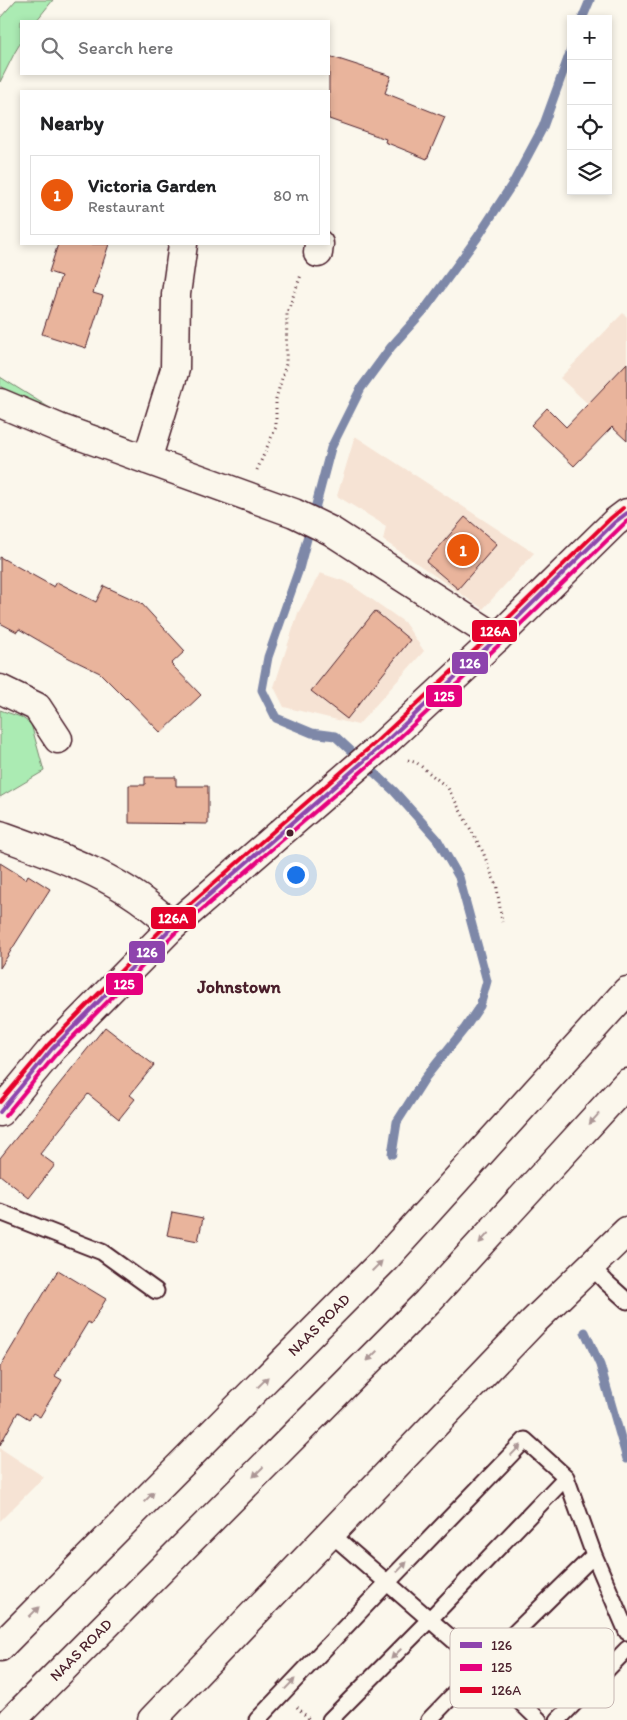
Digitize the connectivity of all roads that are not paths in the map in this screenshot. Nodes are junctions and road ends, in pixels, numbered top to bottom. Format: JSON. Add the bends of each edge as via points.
{"nodes":[{"id":1,"x":183,"y":245,"type":"edge"},
{"id":2,"x":0,"y":403,"type":"edge"},
{"id":3,"x":147,"y":460,"type":"junction"},
{"id":4,"x":627,"y":513,"type":"edge"},
{"id":5,"x":497,"y":638,"type":"junction"},
{"id":6,"x":0,"y":689,"type":"edge"},
{"id":7,"x":58,"y":738,"type":"dead end"},
{"id":8,"x":0,"y":836,"type":"edge"},
{"id":9,"x":172,"y":927,"type":"junction"},
{"id":10,"x":627,"y":991,"type":"edge"},
{"id":11,"x":627,"y":1083,"type":"edge"},
{"id":12,"x":0,"y":1112,"type":"edge"},
{"id":13,"x":0,"y":1212,"type":"edge"},
{"id":14,"x":627,"y":1231,"type":"edge"},
{"id":15,"x":592,"y":1266,"type":"junction"},
{"id":16,"x":156,"y":1291,"type":"dead end"},
{"id":17,"x":627,"y":1301,"type":"edge"},
{"id":18,"x":566,"y":1477,"type":"junction"},
{"id":19,"x":330,"y":1533,"type":"junction"},
{"id":20,"x":594,"y":1555,"type":"junction"},
{"id":21,"x":387,"y":1583,"type":"junction"},
{"id":22,"x":430,"y":1619,"type":"junction"},
{"id":23,"x":520,"y":1628,"type":"edge"},
{"id":24,"x":627,"y":1632,"type":"edge"},
{"id":25,"x":450,"y":1637,"type":"edge"},
{"id":26,"x":0,"y":1647,"type":"edge"},
{"id":27,"x":627,"y":1649,"type":"edge"},
{"id":28,"x":614,"y":1662,"type":"edge"},
{"id":29,"x":450,"y":1698,"type":"edge"},
{"id":30,"x":527,"y":1708,"type":"edge"},
{"id":31,"x":570,"y":1708,"type":"edge"},
{"id":32,"x":12,"y":1720,"type":"edge"},
{"id":33,"x":152,"y":1720,"type":"edge"},
{"id":34,"x":257,"y":1720,"type":"edge"},
{"id":35,"x":330,"y":1720,"type":"edge"},
{"id":36,"x":429,"y":1720,"type":"edge"},
{"id":37,"x":539,"y":1720,"type":"edge"},
{"id":38,"x":558,"y":1720,"type":"edge"}],
"edges":[{"from":1,"to":3,"type":"main road","via":[[176,294],[175,369]]},
{"from":2,"to":3,"type":"main road"},
{"from":3,"to":5,"type":"main road","via":[[294,513],[331,531]]},
{"from":4,"to":5,"type":"main road"},
{"from":5,"to":9,"type":"main road","via":[[380,747]]},
{"from":6,"to":7,"type":"main road","via":[[37,707]]},
{"from":8,"to":9,"type":"main road","via":[[88,869],[158,912]]},
{"from":9,"to":12,"type":"main road","via":[[52,1049]]},
{"from":26,"to":10,"type":"main road","name":"NAAS ROAD","one_way":true,"via":[[384,1260]]},
{"from":11,"to":32,"type":"main road","name":"NAAS ROAD","one_way":true,"via":[[427,1302]]},
{"from":13,"to":16,"type":"lane","via":[[102,1252]]},
{"from":14,"to":15,"type":"main road"},
{"from":15,"to":17,"type":"lane"},
{"from":15,"to":19,"type":"main road","via":[[533,1322]]},
{"from":18,"to":20,"type":"lane"},
{"from":21,"to":18,"type":"lane","one_way":true,"via":[[525,1440]]},
{"from":18,"to":22,"type":"lane"},
{"from":19,"to":21,"type":"lane"},
{"from":19,"to":33,"type":"main road"},
{"from":20,"to":23,"type":"lane"},
{"from":20,"to":24,"type":"lane"},
{"from":21,"to":22,"type":"lane"},
{"from":34,"to":21,"type":"lane","one_way":true},
{"from":22,"to":25,"type":"lane"},
{"from":22,"to":35,"type":"lane","one_way":true},
{"from":27,"to":28,"type":"lane"},
{"from":29,"to":36,"type":"lane"},
{"from":30,"to":37,"type":"lane"},
{"from":31,"to":38,"type":"lane"}]}
